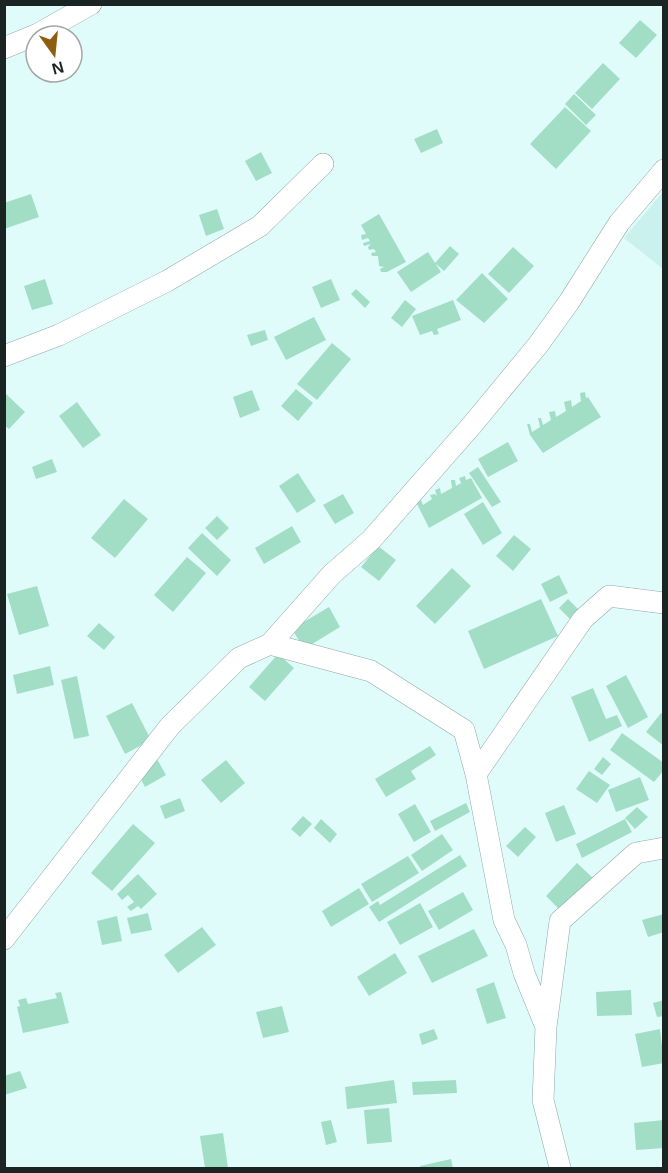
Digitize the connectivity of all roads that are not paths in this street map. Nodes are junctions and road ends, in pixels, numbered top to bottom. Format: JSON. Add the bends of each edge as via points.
{"nodes":[{"id":1,"x":91,"y":4,"type":"edge"},
{"id":2,"x":4,"y":48,"type":"edge"},
{"id":3,"x":323,"y":164,"type":"dead end"},
{"id":4,"x":663,"y":170,"type":"edge"},
{"id":5,"x":4,"y":356,"type":"edge"},
{"id":6,"x":663,"y":603,"type":"edge"},
{"id":7,"x":270,"y":644,"type":"junction"},
{"id":8,"x":476,"y":774,"type":"junction"},
{"id":9,"x":663,"y":848,"type":"edge"},
{"id":10,"x":4,"y":939,"type":"edge"},
{"id":11,"x":546,"y":1027,"type":"junction"},
{"id":12,"x":560,"y":1168,"type":"edge"}],
"edges":[{"from":1,"to":2,"type":"street"},
{"from":3,"to":5,"type":"street","via":[[260,226],[167,280],[59,335]]},
{"from":4,"to":7,"type":"street","via":[[619,222],[538,345],[472,425],[371,540],[332,574]]},
{"from":6,"to":8,"type":"street","via":[[609,596],[583,619]]},
{"from":7,"to":8,"type":"street","via":[[371,671],[429,706],[464,730]]},
{"from":7,"to":10,"type":"street","via":[[239,658],[170,726]]},
{"from":8,"to":11,"type":"street","via":[[504,920]]},
{"from":9,"to":11,"type":"street","via":[[636,853],[561,921]]},
{"from":11,"to":12,"type":"street","via":[[543,1100]]}]}
